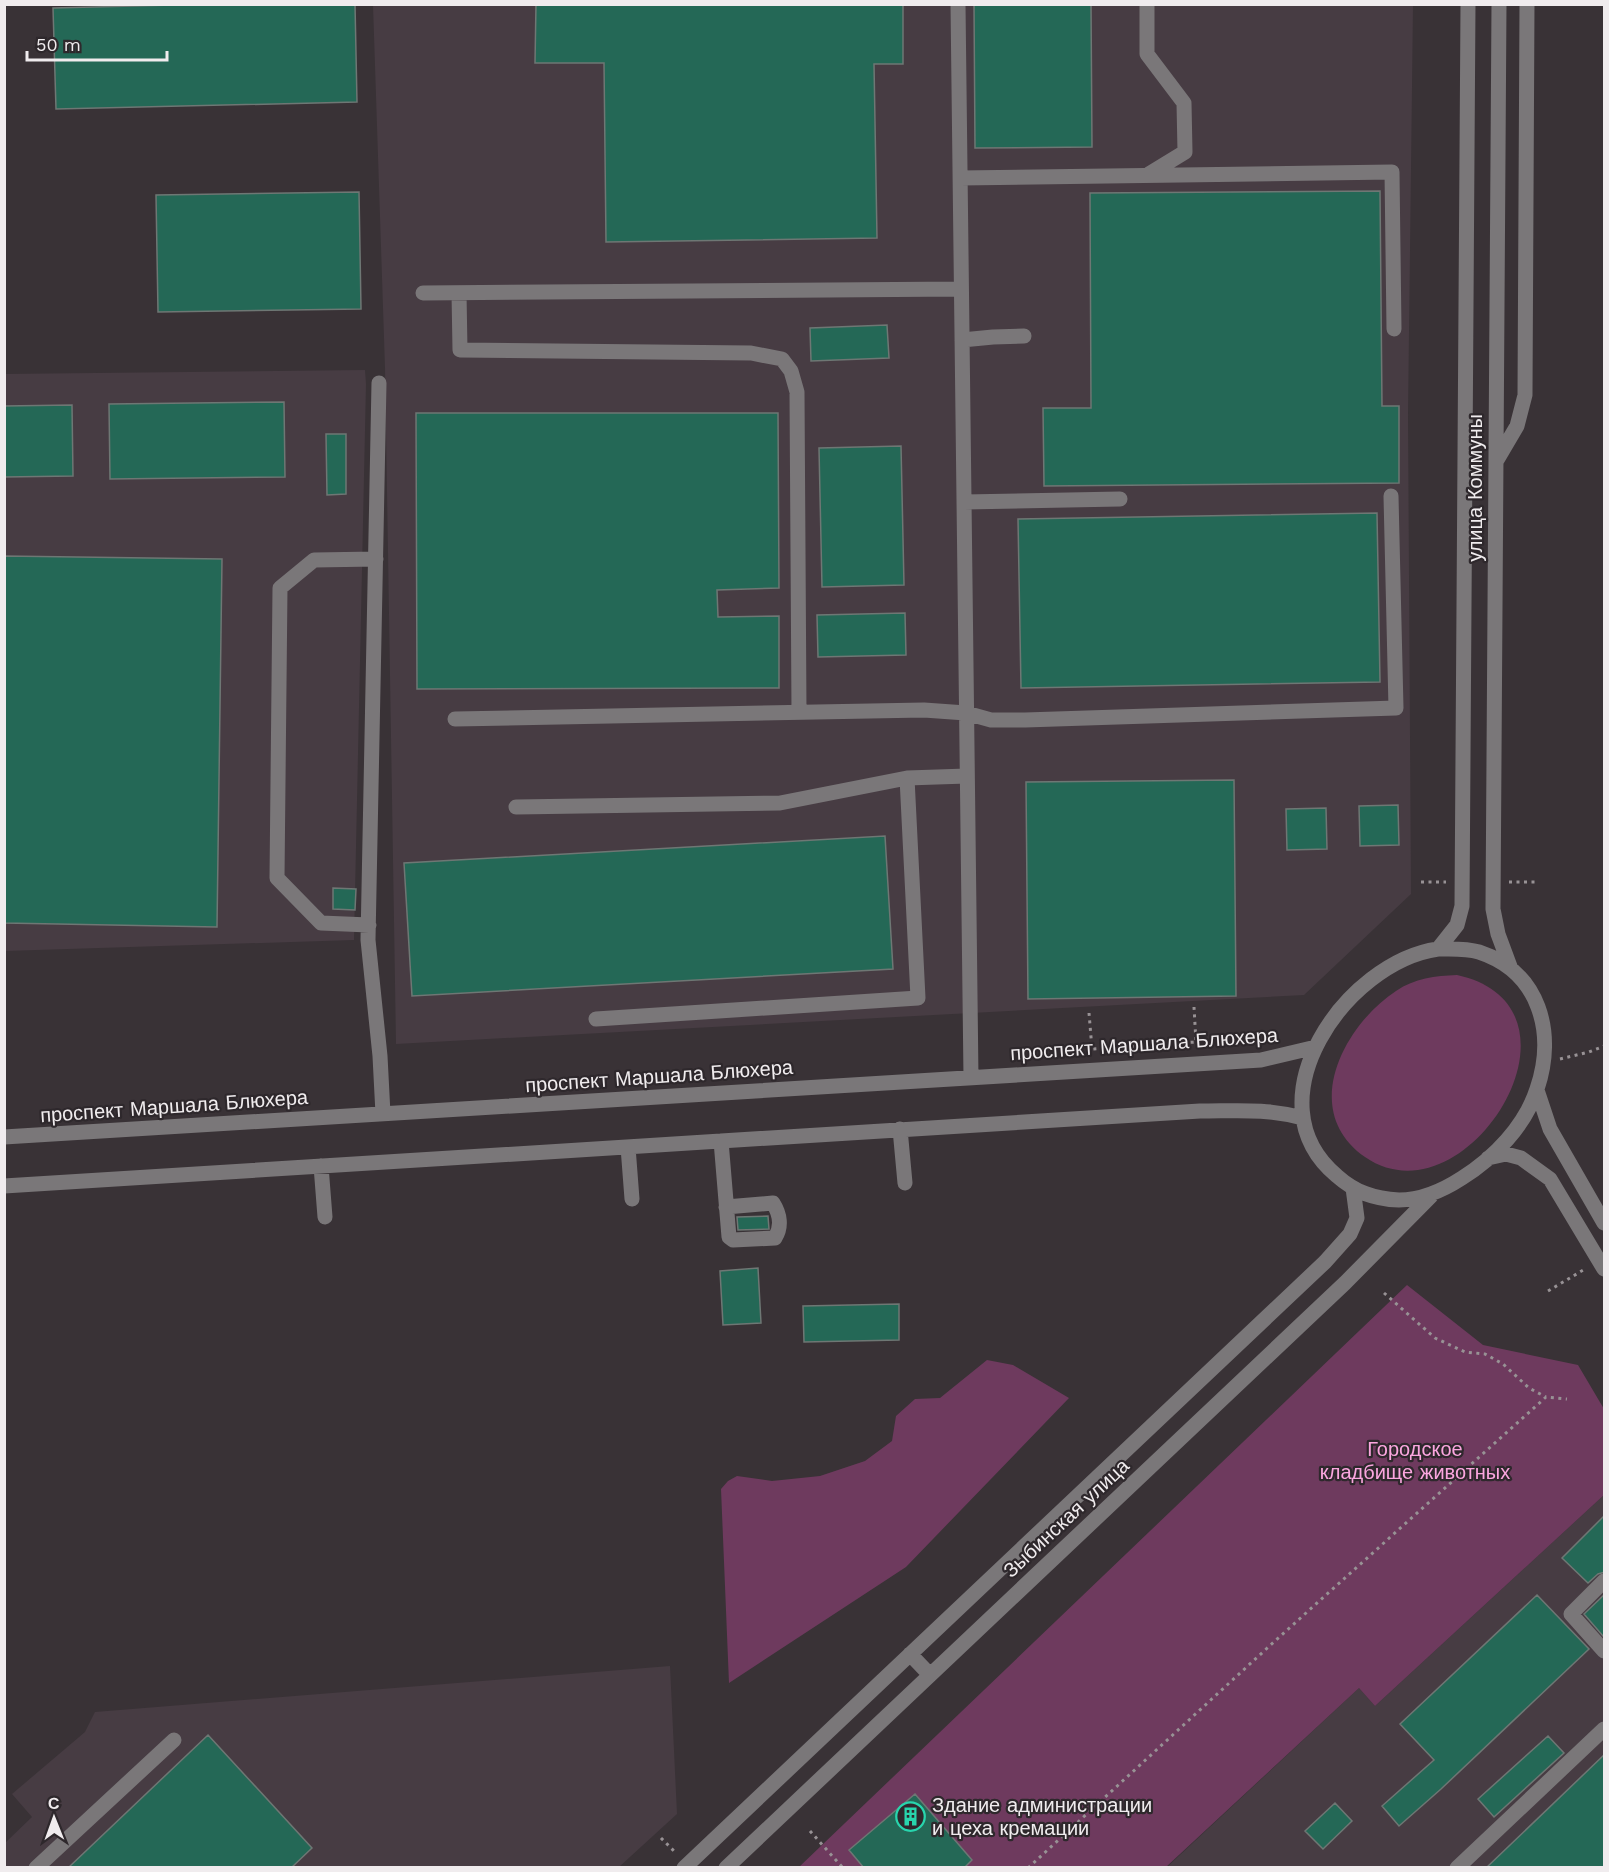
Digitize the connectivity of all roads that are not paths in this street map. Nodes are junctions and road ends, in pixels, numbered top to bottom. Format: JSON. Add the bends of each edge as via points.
{"nodes":[{"id":1,"x":958,"y":4,"type":"edge"},
{"id":2,"x":1147,"y":4,"type":"edge"},
{"id":3,"x":1468,"y":4,"type":"edge"},
{"id":4,"x":1499,"y":4,"type":"edge"},
{"id":5,"x":1527,"y":4,"type":"edge"},
{"id":6,"x":1149,"y":174,"type":"junction"},
{"id":7,"x":960,"y":178,"type":"junction"},
{"id":8,"x":962,"y":290,"type":"junction"},
{"id":9,"x":423,"y":293,"type":"dead end"},
{"id":10,"x":459,"y":293,"type":"junction"},
{"id":11,"x":1394,"y":329,"type":"dead end"},
{"id":12,"x":1024,"y":336,"type":"dead end"},
{"id":13,"x":962,"y":340,"type":"junction"},
{"id":14,"x":379,"y":383,"type":"dead end"},
{"id":15,"x":1496,"y":463,"type":"junction"},
{"id":16,"x":1392,"y":496,"type":"dead end"},
{"id":17,"x":1120,"y":499,"type":"dead end"},
{"id":18,"x":964,"y":502,"type":"junction"},
{"id":19,"x":376,"y":559,"type":"junction"},
{"id":20,"x":799,"y":711,"type":"junction"},
{"id":21,"x":966,"y":713,"type":"junction"},
{"id":22,"x":455,"y":719,"type":"dead end"},
{"id":23,"x":967,"y":776,"type":"junction"},
{"id":24,"x":907,"y":778,"type":"junction"},
{"id":25,"x":516,"y":807,"type":"dead end"},
{"id":26,"x":369,"y":925,"type":"junction"},
{"id":27,"x":1438,"y":949,"type":"junction"},
{"id":28,"x":1511,"y":969,"type":"junction"},
{"id":29,"x":596,"y":1019,"type":"dead end"},
{"id":30,"x":1316,"y":1047,"type":"junction"},
{"id":31,"x":971,"y":1078,"type":"junction"},
{"id":32,"x":1537,"y":1090,"type":"junction"},
{"id":33,"x":383,"y":1114,"type":"junction"},
{"id":34,"x":1303,"y":1118,"type":"junction"},
{"id":35,"x":900,"y":1129,"type":"junction"},
{"id":36,"x":4,"y":1137,"type":"edge"},
{"id":37,"x":721,"y":1141,"type":"junction"},
{"id":38,"x":628,"y":1147,"type":"junction"},
{"id":39,"x":1488,"y":1158,"type":"junction"},
{"id":40,"x":321,"y":1166,"type":"junction"},
{"id":41,"x":905,"y":1183,"type":"dead end"},
{"id":42,"x":4,"y":1185,"type":"edge"},
{"id":43,"x":1353,"y":1188,"type":"junction"},
{"id":44,"x":1431,"y":1196,"type":"junction"},
{"id":45,"x":632,"y":1199,"type":"dead end"},
{"id":46,"x":726,"y":1207,"type":"dead end"},
{"id":47,"x":325,"y":1217,"type":"dead end"},
{"id":48,"x":1605,"y":1223,"type":"edge"},
{"id":49,"x":1602,"y":1265,"type":"edge"},
{"id":50,"x":1605,"y":1581,"type":"edge"},
{"id":51,"x":1605,"y":1651,"type":"edge"},
{"id":52,"x":910,"y":1654,"type":"junction"},
{"id":53,"x":930,"y":1675,"type":"junction"},
{"id":54,"x":1605,"y":1729,"type":"edge"},
{"id":55,"x":174,"y":1740,"type":"dead end"},
{"id":56,"x":36,"y":1868,"type":"edge"},
{"id":57,"x":684,"y":1868,"type":"edge"},
{"id":58,"x":726,"y":1868,"type":"edge"},
{"id":59,"x":1457,"y":1868,"type":"edge"}],
"edges":[{"from":1,"to":7,"type":"street"},
{"from":2,"to":6,"type":"street","via":[[1147,54],[1184,103],[1185,152]]},
{"from":3,"to":27,"type":"street","name":"улица Коммуны","via":[[1462,906],[1457,925]]},
{"from":4,"to":15,"type":"street","name":"улица Коммуны"},
{"from":5,"to":15,"type":"street","via":[[1525,395],[1516,426]]},
{"from":6,"to":7,"type":"street"},
{"from":6,"to":11,"type":"street","via":[[1392,172]]},
{"from":7,"to":8,"type":"street"},
{"from":8,"to":10,"type":"street"},
{"from":8,"to":13,"type":"street"},
{"from":9,"to":10,"type":"street"},
{"from":10,"to":20,"type":"street","via":[[460,350],[751,353],[782,359],[791,371],[797,392]]},
{"from":12,"to":13,"type":"street"},
{"from":13,"to":18,"type":"street"},
{"from":14,"to":19,"type":"street"},
{"from":15,"to":28,"type":"street","name":"улица Коммуны","via":[[1493,909]]},
{"from":16,"to":21,"type":"street","via":[[1396,708],[1025,720],[991,720]]},
{"from":17,"to":18,"type":"street"},
{"from":18,"to":21,"type":"street"},
{"from":19,"to":26,"type":"street"},
{"from":19,"to":26,"type":"street","via":[[314,560],[280,588],[276,878],[321,923]]},
{"from":20,"to":21,"type":"street"},
{"from":20,"to":22,"type":"street"},
{"from":21,"to":23,"type":"street"},
{"from":23,"to":24,"type":"street"},
{"from":23,"to":31,"type":"street"},
{"from":24,"to":25,"type":"street","via":[[780,803]]},
{"from":24,"to":29,"type":"street","via":[[918,998]]},
{"from":26,"to":33,"type":"street"},
{"from":27,"to":28,"type":"street","via":[[1478,952]]},
{"from":27,"to":30,"type":"street","via":[[1414,955],[1371,980],[1336,1014]]},
{"from":28,"to":32,"type":"street","via":[[1534,997],[1542,1017],[1544,1062]]},
{"from":30,"to":31,"type":"street","name":"проспект Маршала Блюхера","via":[[1261,1060]]},
{"from":30,"to":34,"type":"street","via":[[1304,1078]]},
{"from":31,"to":33,"type":"street","name":"проспект Маршала Блюхера"},
{"from":32,"to":39,"type":"street","via":[[1520,1122]]},
{"from":32,"to":48,"type":"street","via":[[1550,1129]]},
{"from":33,"to":36,"type":"street","name":"проспект Маршала Блюхера"},
{"from":34,"to":35,"type":"street","via":[[1259,1110],[1200,1111]]},
{"from":34,"to":43,"type":"street","via":[[1310,1142],[1328,1169]]},
{"from":35,"to":37,"type":"street"},
{"from":35,"to":41,"type":"street"},
{"from":37,"to":38,"type":"street"},
{"from":37,"to":46,"type":"street"},
{"from":38,"to":40,"type":"street"},
{"from":38,"to":45,"type":"street"},
{"from":39,"to":44,"type":"street"},
{"from":39,"to":49,"type":"street","via":[[1506,1154],[1521,1158],[1550,1179]]},
{"from":40,"to":42,"type":"street"},
{"from":40,"to":47,"type":"street"},
{"from":43,"to":44,"type":"street","via":[[1384,1199]]},
{"from":43,"to":52,"type":"street","name":"Зыбинская улица","via":[[1357,1218],[1350,1234],[1325,1262]]},
{"from":44,"to":53,"type":"street","name":"Зыбинская улица","via":[[1337,1291]]},
{"from":50,"to":51,"type":"street","via":[[1571,1614]]},
{"from":52,"to":53,"type":"street"},
{"from":52,"to":57,"type":"street","name":"Зыбинская улица"},
{"from":53,"to":58,"type":"street","name":"Зыбинская улица"},
{"from":54,"to":59,"type":"street"},
{"from":55,"to":56,"type":"street"}]}
